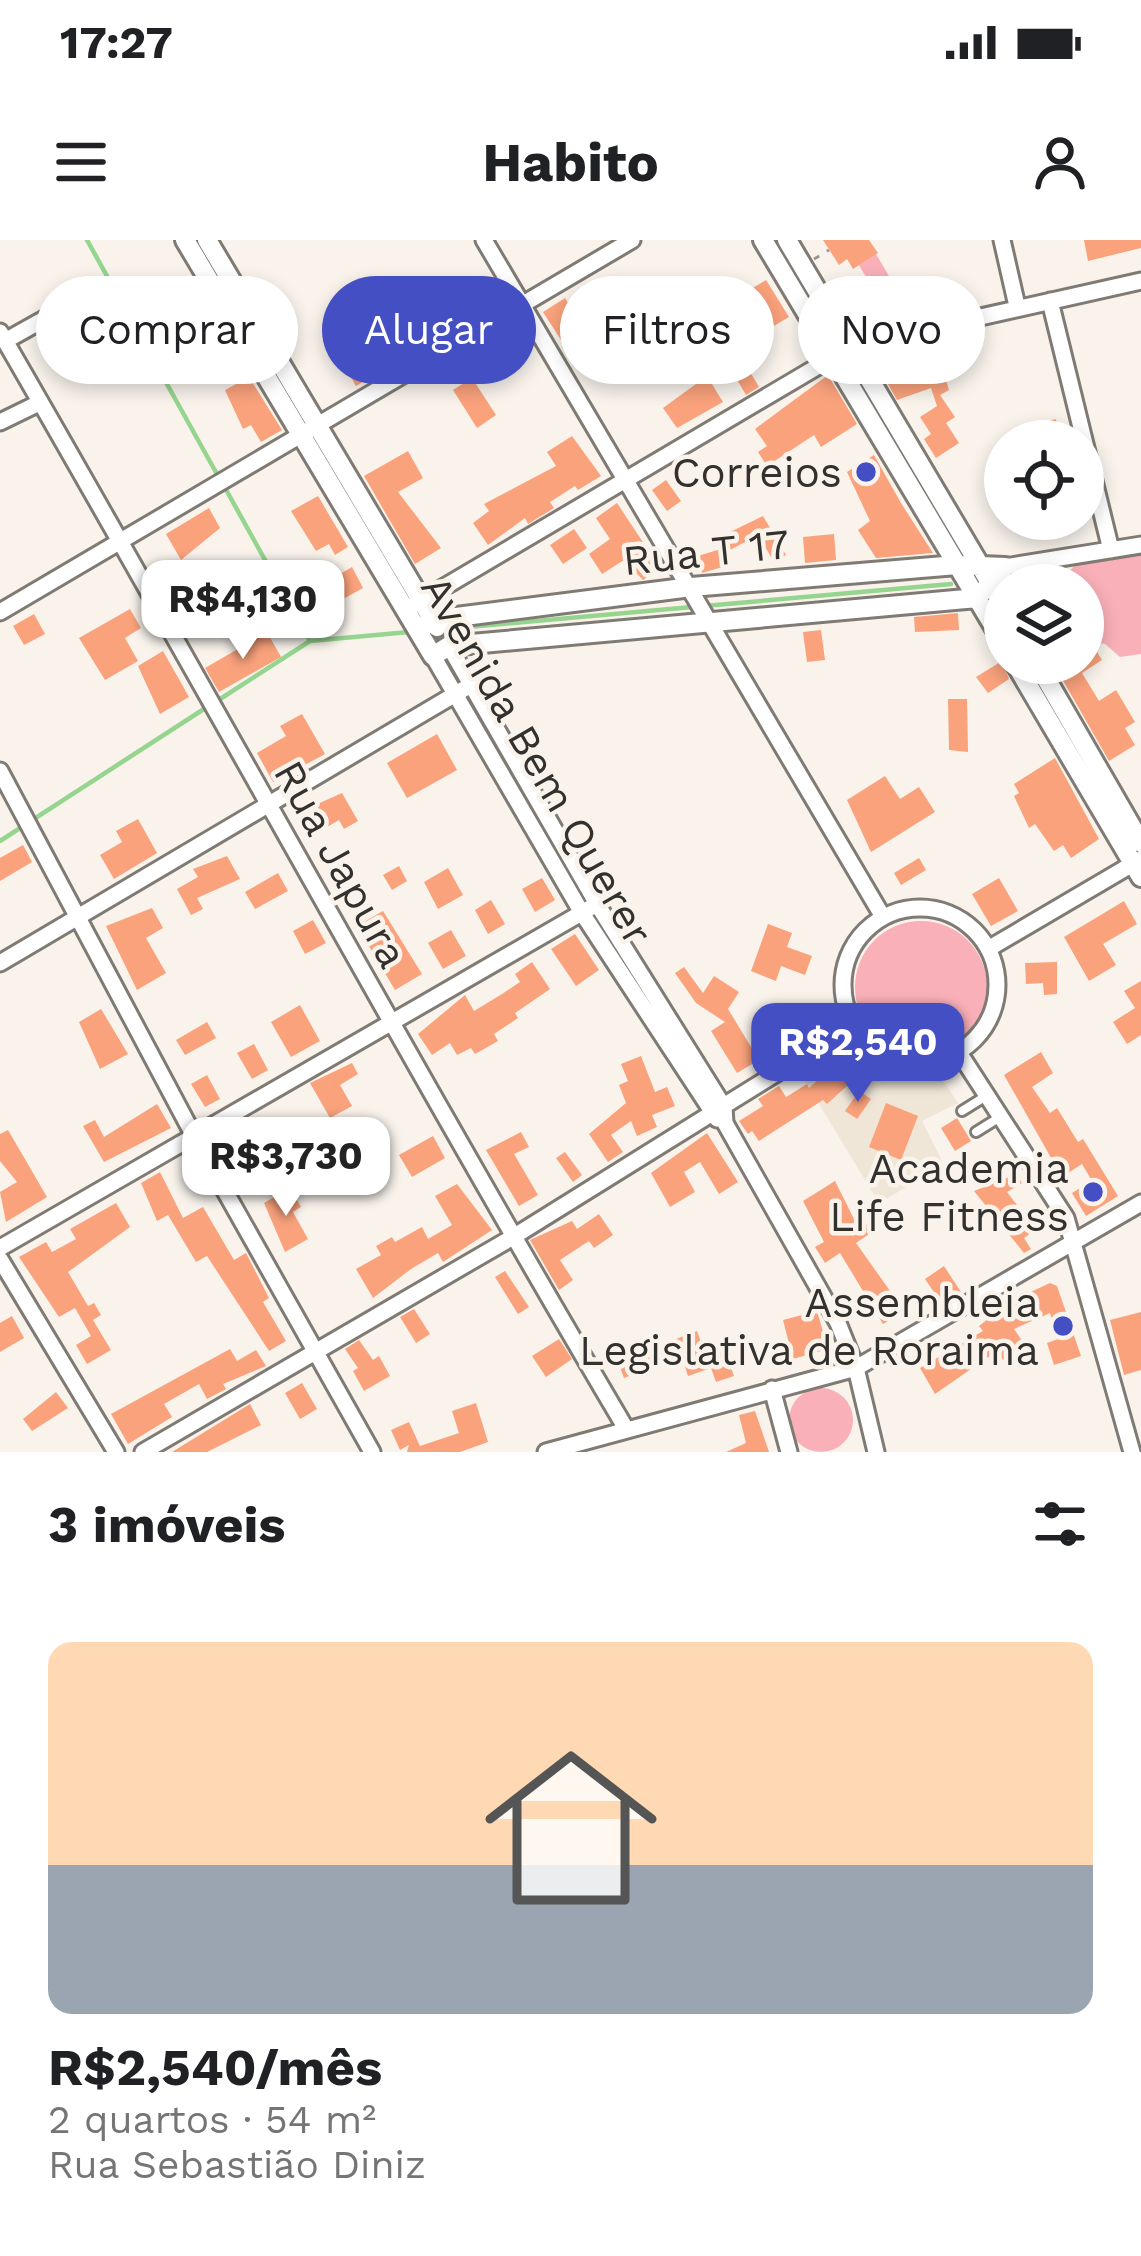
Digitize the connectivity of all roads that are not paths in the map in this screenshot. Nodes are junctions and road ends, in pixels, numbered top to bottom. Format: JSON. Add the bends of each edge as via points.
{"nodes":[{"id":1,"x":484,"y":240,"type":"edge"},
{"id":2,"x":632,"y":240,"type":"edge"},
{"id":3,"x":763,"y":240,"type":"edge"},
{"id":4,"x":787,"y":240,"type":"edge"},
{"id":5,"x":1002,"y":240,"type":"edge"},
{"id":6,"x":194,"y":241,"type":"edge"},
{"id":7,"x":506,"y":276,"type":"edge"},
{"id":8,"x":809,"y":276,"type":"edge"},
{"id":9,"x":1141,"y":281,"type":"edge"},
{"id":10,"x":536,"y":299,"type":"edge"},
{"id":11,"x":798,"y":300,"type":"edge"},
{"id":12,"x":1050,"y":301,"type":"junction"},
{"id":13,"x":1017,"y":306,"type":"junction"},
{"id":14,"x":985,"y":315,"type":"edge"},
{"id":15,"x":36,"y":320,"type":"edge"},
{"id":16,"x":536,"y":326,"type":"edge"},
{"id":17,"x":2,"y":336,"type":"edge"},
{"id":18,"x":798,"y":379,"type":"edge"},
{"id":19,"x":387,"y":384,"type":"edge"},
{"id":20,"x":848,"y":384,"type":"edge"},
{"id":21,"x":872,"y":384,"type":"edge"},
{"id":22,"x":39,"y":403,"type":"junction"},
{"id":23,"x":0,"y":422,"type":"edge"},
{"id":24,"x":310,"y":428,"type":"junction"},
{"id":25,"x":629,"y":481,"type":"junction"},
{"id":26,"x":122,"y":541,"type":"junction"},
{"id":27,"x":1141,"y":545,"type":"edge"},
{"id":28,"x":1111,"y":550,"type":"junction"},
{"id":29,"x":1024,"y":564,"type":"edge"},
{"id":30,"x":957,"y":565,"type":"junction"},
{"id":31,"x":982,"y":582,"type":"junction"},
{"id":32,"x":984,"y":584,"type":"edge"},
{"id":33,"x":691,"y":587,"type":"junction"},
{"id":34,"x":984,"y":587,"type":"edge"},
{"id":35,"x":414,"y":605,"type":"junction"},
{"id":36,"x":0,"y":612,"type":"edge"},
{"id":37,"x":711,"y":622,"type":"junction"},
{"id":38,"x":426,"y":625,"type":"junction"},
{"id":39,"x":441,"y":651,"type":"junction"},
{"id":40,"x":472,"y":684,"type":"junction"},
{"id":41,"x":1028,"y":684,"type":"edge"},
{"id":42,"x":1049,"y":684,"type":"edge"},
{"id":43,"x":456,"y":693,"type":"junction"},
{"id":44,"x":0,"y":771,"type":"edge"},
{"id":45,"x":269,"y":806,"type":"junction"},
{"id":46,"x":1141,"y":843,"type":"edge"},
{"id":47,"x":1138,"y":867,"type":"edge"},
{"id":48,"x":597,"y":904,"type":"junction"},
{"id":49,"x":581,"y":913,"type":"junction"},
{"id":50,"x":77,"y":915,"type":"junction"},
{"id":51,"x":884,"y":917,"type":"junction"},
{"id":52,"x":988,"y":949,"type":"junction"},
{"id":53,"x":0,"y":963,"type":"edge"},
{"id":54,"x":388,"y":1024,"type":"junction"},
{"id":55,"x":854,"y":1025,"type":"junction"},
{"id":56,"x":958,"y":1051,"type":"junction"},
{"id":57,"x":987,"y":1095,"type":"junction"},
{"id":58,"x":962,"y":1111,"type":"dead end"},
{"id":59,"x":720,"y":1116,"type":"junction"},
{"id":60,"x":1001,"y":1116,"type":"junction"},
{"id":61,"x":976,"y":1132,"type":"dead end"},
{"id":62,"x":194,"y":1136,"type":"junction"},
{"id":63,"x":1141,"y":1203,"type":"edge"},
{"id":64,"x":513,"y":1237,"type":"junction"},
{"id":65,"x":1072,"y":1243,"type":"junction"},
{"id":66,"x":0,"y":1248,"type":"edge"},
{"id":67,"x":0,"y":1259,"type":"edge"},
{"id":68,"x":316,"y":1353,"type":"junction"},
{"id":69,"x":856,"y":1369,"type":"junction"},
{"id":70,"x":772,"y":1389,"type":"junction"},
{"id":71,"x":626,"y":1426,"type":"junction"},
{"id":72,"x":872,"y":1451,"type":"edge"},
{"id":73,"x":116,"y":1452,"type":"edge"},
{"id":74,"x":142,"y":1452,"type":"edge"},
{"id":75,"x":372,"y":1452,"type":"edge"},
{"id":76,"x":547,"y":1452,"type":"edge"},
{"id":77,"x":788,"y":1452,"type":"edge"},
{"id":78,"x":1132,"y":1452,"type":"edge"}],
"edges":[{"from":1,"to":7,"type":"street"},
{"from":2,"to":10,"type":"street"},
{"from":3,"to":11,"type":"street"},
{"from":4,"to":8,"type":"street"},
{"from":5,"to":13,"type":"street"},
{"from":6,"to":24,"type":"street","name":"Avenida Bem Querer"},
{"from":9,"to":12,"type":"street"},
{"from":12,"to":13,"type":"street"},
{"from":12,"to":28,"type":"street"},
{"from":13,"to":14,"type":"street"},
{"from":15,"to":17,"type":"street"},
{"from":16,"to":25,"type":"street"},
{"from":17,"to":22,"type":"street","name":"Rua Japura"},
{"from":18,"to":25,"type":"street"},
{"from":19,"to":24,"type":"street"},
{"from":20,"to":30,"type":"street"},
{"from":21,"to":31,"type":"street"},
{"from":22,"to":23,"type":"street"},
{"from":22,"to":26,"type":"street","name":"Rua Japura"},
{"from":24,"to":26,"type":"street"},
{"from":24,"to":35,"type":"street","name":"Avenida Bem Querer"},
{"from":25,"to":33,"type":"street"},
{"from":25,"to":35,"type":"street"},
{"from":26,"to":36,"type":"street"},
{"from":26,"to":45,"type":"street","name":"Rua Japura"},
{"from":27,"to":28,"type":"street"},
{"from":28,"to":29,"type":"street"},
{"from":30,"to":31,"type":"street"},
{"from":30,"to":31,"type":"street","name":"Rua T 17"},
{"from":30,"to":33,"type":"street","name":"Rua T 17"},
{"from":31,"to":32,"type":"street"},
{"from":31,"to":34,"type":"street"},
{"from":31,"to":37,"type":"street","name":"Rua T 17"},
{"from":33,"to":37,"type":"street"},
{"from":33,"to":38,"type":"street","name":"Rua T 17"},
{"from":35,"to":38,"type":"street","name":"Avenida Bem Querer"},
{"from":37,"to":39,"type":"street","name":"Rua T 17"},
{"from":37,"to":51,"type":"street"},
{"from":38,"to":39,"type":"street","name":"Avenida Bem Querer"},
{"from":39,"to":40,"type":"street","name":"Avenida Bem Querer"},
{"from":39,"to":43,"type":"street","name":"Avenida Bem Querer"},
{"from":40,"to":43,"type":"street"},
{"from":40,"to":48,"type":"street","name":"Avenida Bem Querer"},
{"from":41,"to":47,"type":"street"},
{"from":42,"to":46,"type":"street"},
{"from":43,"to":45,"type":"street"},
{"from":43,"to":49,"type":"street","name":"Avenida Bem Querer"},
{"from":44,"to":50,"type":"street"},
{"from":45,"to":50,"type":"street"},
{"from":45,"to":54,"type":"street","name":"Rua Japura"},
{"from":47,"to":52,"type":"street"},
{"from":48,"to":49,"type":"street"},
{"from":48,"to":59,"type":"street","name":"Avenida Bem Querer"},
{"from":49,"to":54,"type":"street"},
{"from":49,"to":59,"type":"street","name":"Avenida Bem Querer"},
{"from":50,"to":53,"type":"street"},
{"from":50,"to":62,"type":"street"},
{"from":51,"to":52,"type":"street","via":[[910,908],[947,913]]},
{"from":51,"to":55,"type":"street","via":[[859,938],[844,968]]},
{"from":52,"to":56,"type":"street","via":[[994,1004],[981,1031]]},
{"from":54,"to":62,"type":"street"},
{"from":54,"to":64,"type":"street","name":"Rua Japura"},
{"from":55,"to":56,"type":"street","via":[[909,1070]]},
{"from":55,"to":59,"type":"street"},
{"from":56,"to":57,"type":"street"},
{"from":57,"to":58,"type":"lane"},
{"from":57,"to":60,"type":"street"},
{"from":59,"to":64,"type":"street"},
{"from":59,"to":69,"type":"street","name":"Avenida Bem Querer","via":[[820,1286]]},
{"from":60,"to":61,"type":"lane"},
{"from":60,"to":65,"type":"street","via":[[1066,1218]]},
{"from":62,"to":66,"type":"street"},
{"from":62,"to":68,"type":"street"},
{"from":63,"to":65,"type":"street"},
{"from":64,"to":68,"type":"street"},
{"from":64,"to":71,"type":"street","name":"Rua Japura"},
{"from":65,"to":69,"type":"street"},
{"from":65,"to":78,"type":"street"},
{"from":67,"to":73,"type":"street"},
{"from":68,"to":74,"type":"street"},
{"from":68,"to":75,"type":"street"},
{"from":69,"to":70,"type":"street"},
{"from":69,"to":72,"type":"street","name":"Avenida Bem Querer"},
{"from":70,"to":71,"type":"street"},
{"from":70,"to":77,"type":"street"},
{"from":71,"to":76,"type":"street"}]}
